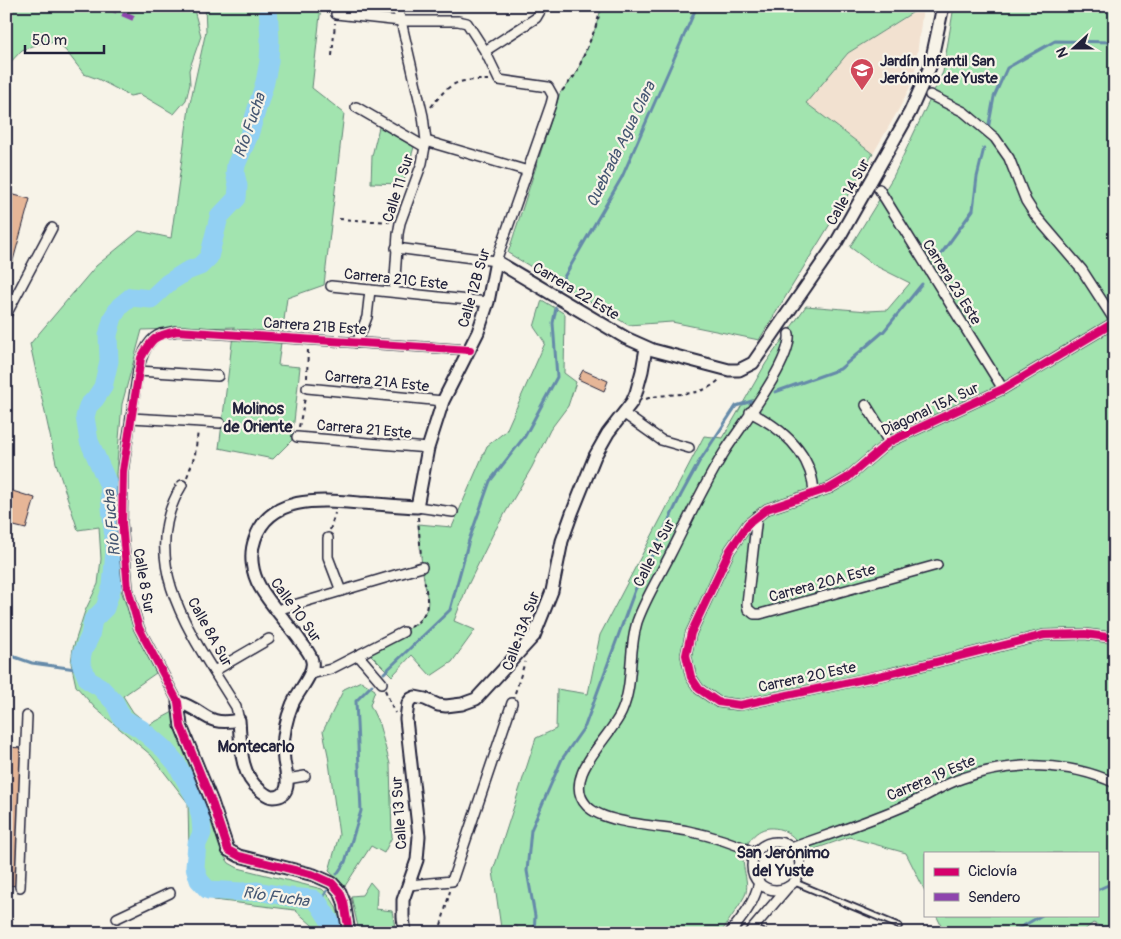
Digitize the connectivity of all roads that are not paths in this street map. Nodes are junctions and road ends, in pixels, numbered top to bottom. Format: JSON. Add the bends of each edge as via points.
{"nodes":[{"id":1,"x":396,"y":6,"type":"edge"},
{"id":2,"x":543,"y":6,"type":"edge"},
{"id":3,"x":943,"y":6,"type":"edge"},
{"id":4,"x":336,"y":14,"type":"road end"},
{"id":5,"x":401,"y":21,"type":"junction"},
{"id":6,"x":485,"y":51,"type":"junction"},
{"id":7,"x":930,"y":95,"type":"dead end"},
{"id":8,"x":356,"y":107,"type":"dead end"},
{"id":9,"x":425,"y":144,"type":"junction"},
{"id":10,"x":528,"y":171,"type":"junction"},
{"id":11,"x":879,"y":189,"type":"dead end"},
{"id":12,"x":52,"y":228,"type":"dead end"},
{"id":13,"x":396,"y":248,"type":"junction"},
{"id":14,"x":496,"y":261,"type":"junction"},
{"id":15,"x":331,"y":286,"type":"dead end"},
{"id":16,"x":370,"y":290,"type":"junction"},
{"id":17,"x":394,"y":292,"type":"junction"},
{"id":18,"x":488,"y":302,"type":"junction"},
{"id":19,"x":6,"y":314,"type":"edge"},
{"id":20,"x":1115,"y":321,"type":"edge"},
{"id":21,"x":790,"y":334,"type":"dead end"},
{"id":22,"x":159,"y":335,"type":"joint"},
{"id":23,"x":357,"y":342,"type":"junction"},
{"id":24,"x":646,"y":348,"type":"junction"},
{"id":25,"x":470,"y":350,"type":"junction"},
{"id":26,"x":734,"y":370,"type":"joint"},
{"id":27,"x":138,"y":371,"type":"junction"},
{"id":28,"x":218,"y":376,"type":"dead end"},
{"id":29,"x":307,"y":388,"type":"dead end"},
{"id":30,"x":1002,"y":390,"type":"junction"},
{"id":31,"x":443,"y":402,"type":"junction"},
{"id":32,"x":866,"y":405,"type":"dead end"},
{"id":33,"x":750,"y":412,"type":"junction"},
{"id":34,"x":623,"y":413,"type":"junction"},
{"id":35,"x":131,"y":418,"type":"junction"},
{"id":36,"x":220,"y":423,"type":"dead end"},
{"id":37,"x":297,"y":437,"type":"dead end"},
{"id":38,"x":889,"y":442,"type":"junction"},
{"id":39,"x":428,"y":448,"type":"junction"},
{"id":40,"x":689,"y":448,"type":"dead end"},
{"id":41,"x":182,"y":486,"type":"road end"},
{"id":42,"x":814,"y":494,"type":"junction"},
{"id":43,"x":417,"y":507,"type":"junction"},
{"id":44,"x":453,"y":512,"type":"dead end"},
{"id":45,"x":757,"y":516,"type":"junction"},
{"id":46,"x":328,"y":538,"type":"road end"},
{"id":47,"x":937,"y":565,"type":"dead end"},
{"id":48,"x":422,"y":567,"type":"dead end"},
{"id":49,"x":341,"y":591,"type":"junction"},
{"id":50,"x":277,"y":610,"type":"junction"},
{"id":51,"x":404,"y":632,"type":"road end"},
{"id":52,"x":1115,"y":638,"type":"edge"},
{"id":53,"x":268,"y":639,"type":"dead end"},
{"id":54,"x":358,"y":655,"type":"junction"},
{"id":55,"x":214,"y":671,"type":"junction"},
{"id":56,"x":311,"y":674,"type":"junction"},
{"id":57,"x":382,"y":683,"type":"road end"},
{"id":58,"x":178,"y":702,"type":"junction"},
{"id":59,"x":512,"y":703,"type":"road end"},
{"id":60,"x":406,"y":714,"type":"joint"},
{"id":61,"x":27,"y":716,"type":"dead end"},
{"id":62,"x":239,"y":720,"type":"junction"},
{"id":63,"x":305,"y":776,"type":"dead end"},
{"id":64,"x":287,"y":777,"type":"junction"},
{"id":65,"x":1115,"y":783,"type":"edge"},
{"id":66,"x":791,"y":848,"type":"junction"},
{"id":67,"x":756,"y":853,"type":"junction"},
{"id":68,"x":758,"y":882,"type":"junction"},
{"id":69,"x":791,"y":884,"type":"junction"},
{"id":70,"x":409,"y":885,"type":"junction"},
{"id":71,"x":20,"y":887,"type":"dead end"},
{"id":72,"x":170,"y":893,"type":"dead end"},
{"id":73,"x":117,"y":918,"type":"dead end"},
{"id":74,"x":899,"y":926,"type":"dead end"},
{"id":75,"x":751,"y":930,"type":"edge"},
{"id":76,"x":349,"y":933,"type":"edge"},
{"id":77,"x":405,"y":933,"type":"edge"},
{"id":78,"x":730,"y":933,"type":"edge"},
{"id":79,"x":765,"y":933,"type":"edge"}],
"edges":[{"from":1,"to":5,"type":"street","name":"Calle 11 Sur"},
{"from":2,"to":6,"type":"street","via":[[536,18]]},
{"from":3,"to":26,"type":"street","name":"Calle 14 Sur","via":[[926,78],[847,225],[756,358],[748,366]]},
{"from":4,"to":5,"type":"street"},
{"from":5,"to":6,"type":"street","via":[[467,23]]},
{"from":5,"to":9,"type":"street","name":"Calle 11 Sur","via":[[423,116]]},
{"from":6,"to":10,"type":"street","name":"Calle 12B Sur","via":[[499,80],[548,86],[553,96]]},
{"from":7,"to":20,"type":"street","via":[[964,112],[995,138],[1035,214],[1082,270]]},
{"from":8,"to":9,"type":"street"},
{"from":9,"to":10,"type":"street"},
{"from":9,"to":13,"type":"street","name":"Calle 11 Sur","via":[[422,163],[400,223]]},
{"from":10,"to":14,"type":"street","name":"Calle 12B Sur"},
{"from":11,"to":30,"type":"street","name":"Carrera 23 Este"},
{"from":12,"to":19,"type":"street"},
{"from":13,"to":14,"type":"street","name":"Carrera 22 Este"},
{"from":13,"to":17,"type":"street","name":"Calle 11 Sur"},
{"from":14,"to":18,"type":"street","name":"Calle 12B Sur"},
{"from":14,"to":24,"type":"street","name":"Carrera 22 Este","via":[[596,322]]},
{"from":15,"to":16,"type":"street","name":"Carrera 21C Este"},
{"from":16,"to":17,"type":"street","name":"Carrera 21C Este"},
{"from":16,"to":23,"type":"street","via":[[367,317]]},
{"from":17,"to":18,"type":"street","name":"Carrera 21C Este"},
{"from":18,"to":25,"type":"street","name":"Calle 12B Sur"},
{"from":20,"to":30,"type":"street","name":"Diagonal 15A Sur"},
{"from":21,"to":33,"type":"street","name":"Calle 14 Sur","via":[[781,365]]},
{"from":22,"to":23,"type":"street","name":"Carrera 21B Este","via":[[177,331]]},
{"from":22,"to":27,"type":"street","name":"Calle 8 Sur","via":[[149,344]]},
{"from":23,"to":25,"type":"street","name":"Carrera 21B Este"},
{"from":24,"to":26,"type":"street","name":"Carrera 22 Este"},
{"from":24,"to":34,"type":"street","name":"Calle 13A Sur","via":[[640,382],[632,402]]},
{"from":25,"to":31,"type":"street","name":"Calle 12B Sur"},
{"from":27,"to":28,"type":"street"},
{"from":27,"to":35,"type":"street","name":"Calle 8 Sur"},
{"from":29,"to":31,"type":"street","name":"Carrera 21A Este"},
{"from":30,"to":38,"type":"street","name":"Diagonal 15A Sur"},
{"from":31,"to":39,"type":"street","name":"Calle 12B Sur"},
{"from":32,"to":38,"type":"street"},
{"from":33,"to":42,"type":"street","via":[[778,428],[797,447],[811,476]]},
{"from":33,"to":67,"type":"street","name":"Calle 14 Sur","via":[[705,486],[641,611],[631,648],[626,700],[614,726],[584,768],[579,782],[580,796],[592,810],[605,817],[688,831]]},
{"from":34,"to":40,"type":"street","via":[[660,440]]},
{"from":34,"to":60,"type":"street","name":"Calle 13A Sur","via":[[590,468],[562,541],[552,591],[534,636],[476,699],[446,706],[415,697],[409,701]]},
{"from":35,"to":36,"type":"street"},
{"from":35,"to":58,"type":"street","name":"Calle 8 Sur","via":[[122,497],[128,589],[139,628]]},
{"from":37,"to":39,"type":"street","name":"Carrera 21 Este"},
{"from":38,"to":42,"type":"street","name":"Diagonal 15A Sur","via":[[847,478]]},
{"from":39,"to":43,"type":"street","name":"Calle 12B Sur"},
{"from":41,"to":55,"type":"street","name":"Calle 8A Sur","via":[[169,511],[165,529],[167,572],[179,612]]},
{"from":42,"to":45,"type":"street","name":"Diagonal 15A Sur","via":[[767,509]]},
{"from":43,"to":44,"type":"street"},
{"from":43,"to":50,"type":"street","name":"Calle 10 Sur","via":[[315,500],[280,510],[256,535],[252,566],[261,589]]},
{"from":45,"to":47,"type":"street","name":"Carrera 20A Este","via":[[747,604],[754,614]]},
{"from":45,"to":52,"type":"street","name":"Carrera 20 Este","via":[[730,550],[686,647],[688,670],[695,683],[718,702],[732,705],[756,702],[888,674],[1044,635],[1085,634]]},
{"from":46,"to":49,"type":"street","via":[[328,557]]},
{"from":48,"to":49,"type":"street"},
{"from":49,"to":50,"type":"street"},
{"from":50,"to":56,"type":"street","name":"Calle 10 Sur","via":[[310,656]]},
{"from":51,"to":54,"type":"street"},
{"from":53,"to":55,"type":"street"},
{"from":54,"to":56,"type":"street","via":[[331,669]]},
{"from":54,"to":57,"type":"street"},
{"from":55,"to":62,"type":"street","name":"Calle 8A Sur","via":[[236,707]]},
{"from":56,"to":64,"type":"street","via":[[295,697],[286,727]]},
{"from":58,"to":62,"type":"street","via":[[216,721]]},
{"from":58,"to":76,"type":"street","name":"Calle 8 Sur","via":[[181,726],[228,850],[239,856],[327,880],[337,887],[344,902]]},
{"from":59,"to":70,"type":"street","via":[[452,881]]},
{"from":60,"to":70,"type":"street","name":"Calle 13 Sur","via":[[419,836],[417,860]]},
{"from":61,"to":71,"type":"street"},
{"from":62,"to":64,"type":"street","name":"Calle 8A Sur","via":[[243,756],[251,781],[263,793],[280,796],[287,789]]},
{"from":63,"to":64,"type":"street"},
{"from":65,"to":66,"type":"street","name":"Carrera 19 Este","via":[[1063,767],[1024,766],[992,770],[962,778],[908,804]]},
{"from":66,"to":67,"type":"street","via":[[770,843]]},
{"from":66,"to":69,"type":"street","via":[[800,868]]},
{"from":67,"to":68,"type":"street","via":[[752,868]]},
{"from":68,"to":69,"type":"street","via":[[773,890]]},
{"from":68,"to":78,"type":"street","via":[[756,896]]},
{"from":69,"to":74,"type":"lane"},
{"from":69,"to":75,"type":"street"},
{"from":70,"to":77,"type":"street","name":"Calle 13 Sur","via":[[403,900]]},
{"from":72,"to":73,"type":"street"},
{"from":75,"to":79,"type":"lane"}]}
